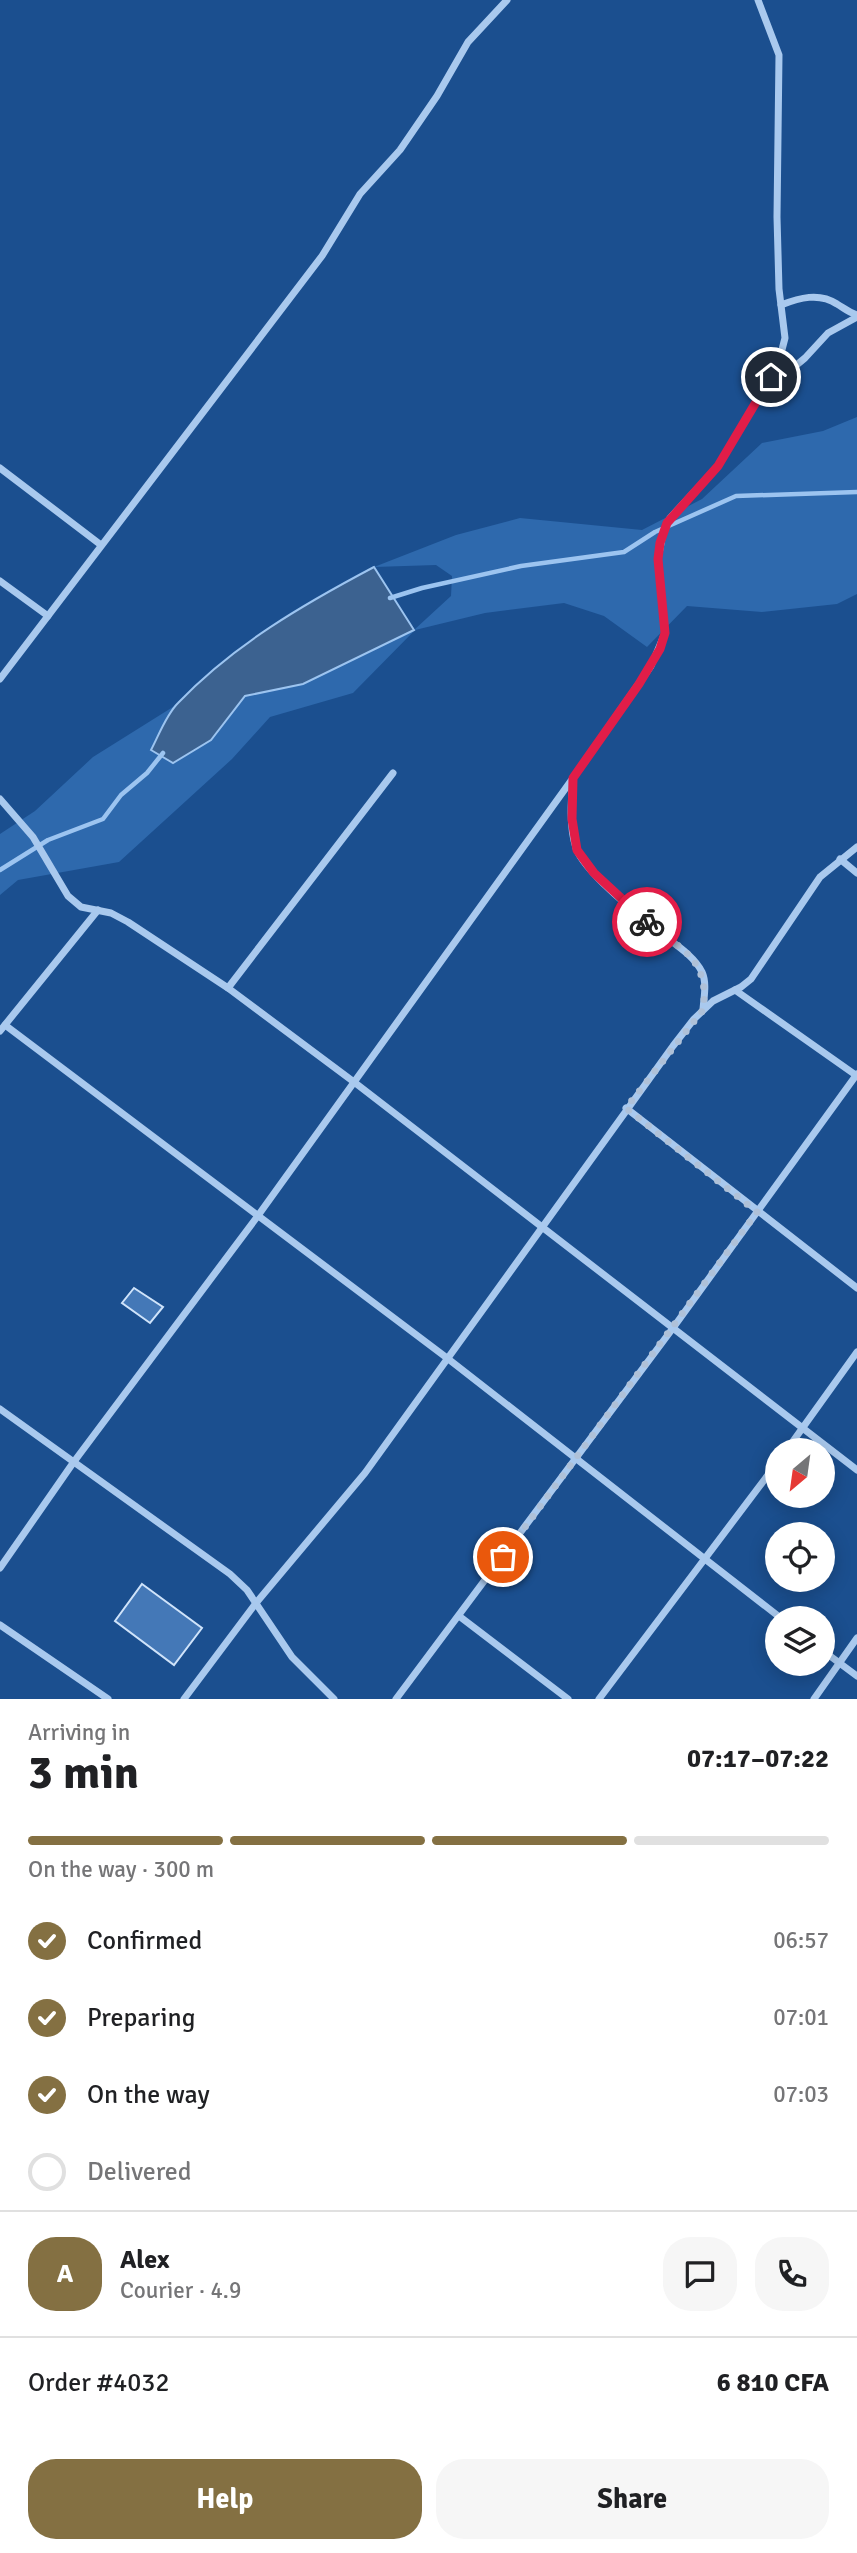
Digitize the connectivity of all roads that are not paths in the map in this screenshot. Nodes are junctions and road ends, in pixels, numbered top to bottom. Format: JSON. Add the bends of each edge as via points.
{"nodes":[{"id":1,"x":507,"y":0,"type":"edge"},
{"id":2,"x":758,"y":0,"type":"edge"},
{"id":3,"x":780,"y":305,"type":"junction"},
{"id":4,"x":857,"y":316,"type":"edge"},
{"id":5,"x":761,"y":395,"type":"junction"},
{"id":6,"x":0,"y":468,"type":"edge"},
{"id":7,"x":101,"y":545,"type":"junction"},
{"id":8,"x":0,"y":581,"type":"edge"},
{"id":9,"x":48,"y":616,"type":"junction"},
{"id":10,"x":0,"y":679,"type":"edge"},
{"id":11,"x":393,"y":773,"type":"dead end"},
{"id":12,"x":573,"y":778,"type":"junction"},
{"id":13,"x":0,"y":799,"type":"edge"},
{"id":14,"x":857,"y":847,"type":"edge"},
{"id":15,"x":840,"y":859,"type":"junction"},
{"id":16,"x":857,"y":873,"type":"edge"},
{"id":17,"x":98,"y":910,"type":"junction"},
{"id":18,"x":228,"y":988,"type":"junction"},
{"id":19,"x":735,"y":990,"type":"junction"},
{"id":20,"x":703,"y":1010,"type":"junction"},
{"id":21,"x":2,"y":1028,"type":"edge"},
{"id":22,"x":857,"y":1075,"type":"edge"},
{"id":23,"x":354,"y":1082,"type":"junction"},
{"id":24,"x":626,"y":1108,"type":"junction"},
{"id":25,"x":757,"y":1212,"type":"junction"},
{"id":26,"x":257,"y":1217,"type":"junction"},
{"id":27,"x":543,"y":1226,"type":"junction"},
{"id":28,"x":857,"y":1288,"type":"edge"},
{"id":29,"x":673,"y":1328,"type":"junction"},
{"id":30,"x":857,"y":1352,"type":"edge"},
{"id":31,"x":447,"y":1358,"type":"junction"},
{"id":32,"x":0,"y":1409,"type":"edge"},
{"id":33,"x":803,"y":1428,"type":"junction"},
{"id":34,"x":796,"y":1438,"type":"edge"},
{"id":35,"x":577,"y":1459,"type":"junction"},
{"id":36,"x":73,"y":1463,"type":"junction"},
{"id":37,"x":857,"y":1470,"type":"edge"},
{"id":38,"x":765,"y":1479,"type":"edge"},
{"id":39,"x":706,"y":1560,"type":"junction"},
{"id":40,"x":0,"y":1568,"type":"edge"},
{"id":41,"x":256,"y":1603,"type":"junction"},
{"id":42,"x":765,"y":1606,"type":"edge"},
{"id":43,"x":459,"y":1616,"type":"junction"},
{"id":44,"x":0,"y":1625,"type":"edge"},
{"id":45,"x":857,"y":1637,"type":"edge"},
{"id":46,"x":835,"y":1660,"type":"edge"},
{"id":47,"x":839,"y":1663,"type":"junction"},
{"id":48,"x":857,"y":1676,"type":"edge"},
{"id":49,"x":108,"y":1699,"type":"edge"},
{"id":50,"x":184,"y":1699,"type":"edge"},
{"id":51,"x":334,"y":1699,"type":"edge"},
{"id":52,"x":396,"y":1699,"type":"edge"},
{"id":53,"x":568,"y":1699,"type":"edge"},
{"id":54,"x":599,"y":1699,"type":"edge"},
{"id":55,"x":814,"y":1699,"type":"edge"}],
"edges":[{"from":1,"to":7,"type":"street","via":[[468,42],[437,96],[400,150],[360,194],[322,257]]},
{"from":2,"to":3,"type":"street","via":[[779,55]]},
{"from":3,"to":4,"type":"street","via":[[815,296]]},
{"from":3,"to":5,"type":"street","via":[[785,338],[782,353]]},
{"from":4,"to":5,"type":"street","via":[[828,333]]},
{"from":5,"to":12,"type":"street","via":[[718,466],[667,523],[658,559],[665,633],[660,649]]},
{"from":6,"to":7,"type":"street"},
{"from":7,"to":9,"type":"street"},
{"from":8,"to":9,"type":"street"},
{"from":9,"to":10,"type":"street"},
{"from":11,"to":18,"type":"street"},
{"from":12,"to":20,"type":"street","via":[[577,850],[594,873],[702,972]]},
{"from":12,"to":23,"type":"street"},
{"from":13,"to":17,"type":"street","via":[[33,837],[68,897],[81,907]]},
{"from":14,"to":15,"type":"street"},
{"from":15,"to":16,"type":"street"},
{"from":15,"to":19,"type":"street","via":[[820,877],[751,979]]},
{"from":17,"to":18,"type":"street","via":[[128,922]]},
{"from":17,"to":21,"type":"street"},
{"from":18,"to":23,"type":"street"},
{"from":19,"to":20,"type":"street"},
{"from":19,"to":22,"type":"street"},
{"from":20,"to":24,"type":"street"},
{"from":21,"to":26,"type":"street"},
{"from":22,"to":25,"type":"street"},
{"from":23,"to":26,"type":"street"},
{"from":23,"to":27,"type":"street"},
{"from":24,"to":25,"type":"street"},
{"from":24,"to":27,"type":"street"},
{"from":25,"to":28,"type":"street"},
{"from":25,"to":29,"type":"street"},
{"from":26,"to":31,"type":"street"},
{"from":26,"to":36,"type":"street"},
{"from":27,"to":29,"type":"street"},
{"from":27,"to":31,"type":"street"},
{"from":29,"to":33,"type":"street"},
{"from":29,"to":35,"type":"street"},
{"from":30,"to":33,"type":"street"},
{"from":31,"to":35,"type":"street"},
{"from":31,"to":41,"type":"street","via":[[344,1500]]},
{"from":32,"to":36,"type":"street"},
{"from":33,"to":34,"type":"street"},
{"from":33,"to":37,"type":"street"},
{"from":35,"to":39,"type":"street"},
{"from":35,"to":43,"type":"street"},
{"from":36,"to":40,"type":"street"},
{"from":36,"to":41,"type":"street","via":[[230,1574]]},
{"from":38,"to":39,"type":"street"},
{"from":39,"to":42,"type":"street"},
{"from":39,"to":54,"type":"street"},
{"from":41,"to":50,"type":"street"},
{"from":41,"to":51,"type":"street","via":[[292,1657]]},
{"from":43,"to":52,"type":"street"},
{"from":43,"to":53,"type":"street"},
{"from":44,"to":49,"type":"street"},
{"from":45,"to":47,"type":"street"},
{"from":46,"to":47,"type":"street"},
{"from":47,"to":48,"type":"street"},
{"from":47,"to":55,"type":"street"}]}
